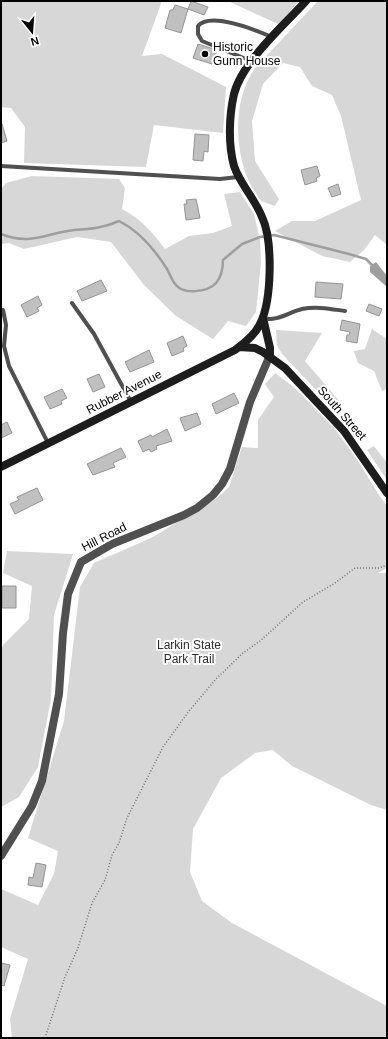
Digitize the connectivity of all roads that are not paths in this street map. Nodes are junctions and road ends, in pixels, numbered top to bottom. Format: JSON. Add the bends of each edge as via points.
{"nodes":[{"id":1,"x":306,"y":1,"type":"edge"},
{"id":2,"x":273,"y":38,"type":"junction"},
{"id":3,"x":251,"y":61,"type":"junction"},
{"id":4,"x":1,"y":166,"type":"edge"},
{"id":5,"x":239,"y":177,"type":"junction"},
{"id":6,"x":72,"y":303,"type":"dead end"},
{"id":7,"x":3,"y":310,"type":"dead end"},
{"id":8,"x":345,"y":311,"type":"dead end"},
{"id":9,"x":264,"y":318,"type":"junction"},
{"id":10,"x":239,"y":347,"type":"junction"},
{"id":11,"x":270,"y":355,"type":"junction"},
{"id":12,"x":131,"y":402,"type":"junction"},
{"id":13,"x":48,"y":444,"type":"junction"},
{"id":14,"x":1,"y":467,"type":"edge"},
{"id":15,"x":387,"y":493,"type":"edge"},
{"id":16,"x":1,"y":856,"type":"edge"}],
"edges":[{"from":1,"to":2,"type":"street"},
{"from":2,"to":3,"type":"street"},
{"from":2,"to":3,"type":"lane","via":[[259,31],[215,20],[204,21],[198,26],[198,34],[202,41]]},
{"from":3,"to":5,"type":"street","via":[[237,83],[232,106],[232,152]]},
{"from":4,"to":5,"type":"lane","via":[[220,179]]},
{"from":5,"to":9,"type":"street","via":[[260,213],[266,232],[268,286]]},
{"from":6,"to":12,"type":"lane","via":[[94,334]]},
{"from":7,"to":13,"type":"lane","via":[[6,325],[4,346],[9,366]]},
{"from":8,"to":9,"type":"lane","via":[[320,307],[302,309],[270,320]]},
{"from":9,"to":10,"type":"street","name":"Rubber Avenue","via":[[254,334]]},
{"from":9,"to":11,"type":"street"},
{"from":10,"to":11,"type":"street","name":"South Street","via":[[254,348]]},
{"from":10,"to":12,"type":"street","name":"Rubber Avenue"},
{"from":11,"to":15,"type":"street","name":"South Street","via":[[344,431]]},
{"from":11,"to":16,"type":"street","name":"Hill Road","via":[[250,402],[230,469],[213,495],[198,508],[112,544],[81,562],[68,594],[59,694],[42,781],[32,806]]},
{"from":12,"to":13,"type":"street","name":"Rubber Avenue"},
{"from":13,"to":14,"type":"street","name":"Rubber Avenue"}]}
